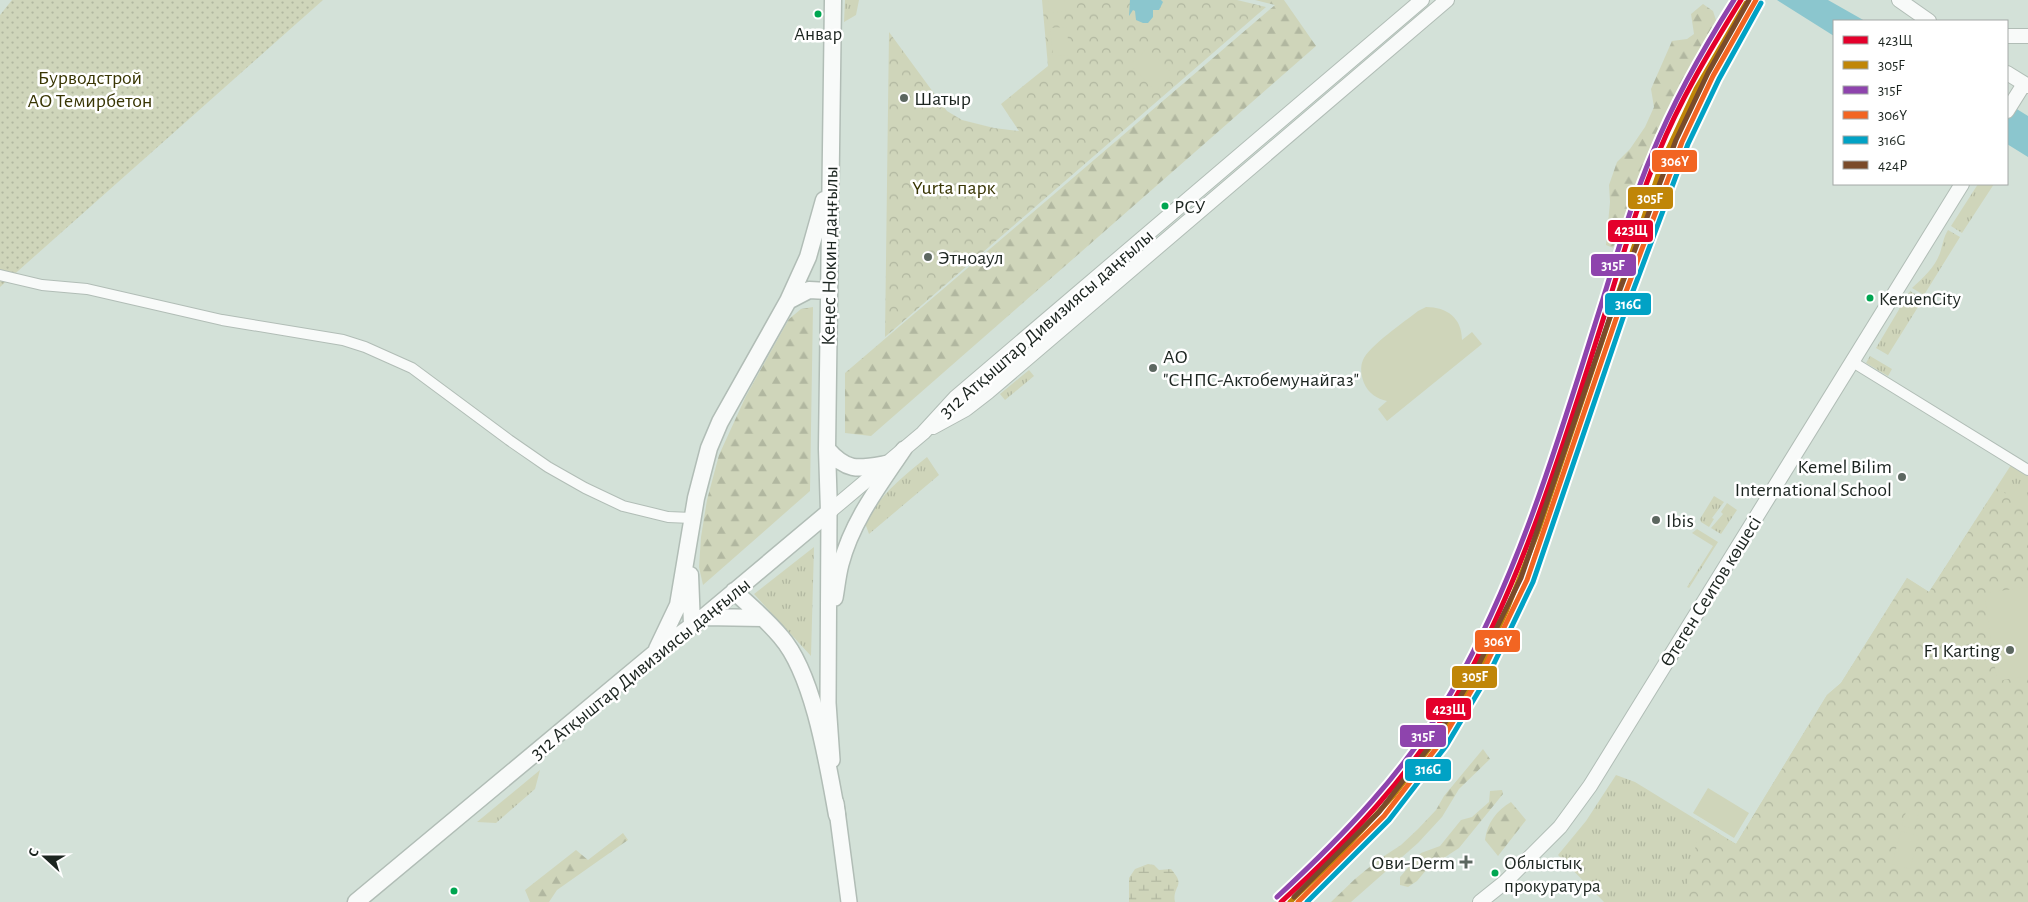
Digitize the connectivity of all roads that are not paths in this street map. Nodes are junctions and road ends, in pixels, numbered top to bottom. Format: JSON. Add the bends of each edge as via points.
{"nodes":[{"id":1,"x":834,"y":0,"type":"edge"},
{"id":2,"x":1422,"y":0,"type":"edge"},
{"id":3,"x":1447,"y":0,"type":"edge"},
{"id":4,"x":1898,"y":1,"type":"edge"},
{"id":5,"x":1400,"y":18,"type":"junction"},
{"id":6,"x":1927,"y":20,"type":"edge"},
{"id":7,"x":1411,"y":30,"type":"junction"},
{"id":8,"x":2008,"y":36,"type":"edge"},
{"id":9,"x":2028,"y":36,"type":"edge"},
{"id":10,"x":2008,"y":73,"type":"edge"},
{"id":11,"x":2026,"y":85,"type":"edge"},
{"id":12,"x":2010,"y":106,"type":"edge"},
{"id":13,"x":831,"y":170,"type":"junction"},
{"id":14,"x":1961,"y":185,"type":"edge"},
{"id":15,"x":0,"y":275,"type":"edge"},
{"id":16,"x":1095,"y":279,"type":"junction"},
{"id":17,"x":828,"y":291,"type":"junction"},
{"id":18,"x":1105,"y":291,"type":"junction"},
{"id":19,"x":788,"y":301,"type":"junction"},
{"id":20,"x":1018,"y":344,"type":"junction"},
{"id":21,"x":1029,"y":356,"type":"junction"},
{"id":22,"x":1851,"y":361,"type":"junction"},
{"id":23,"x":923,"y":432,"type":"junction"},
{"id":24,"x":827,"y":449,"type":"junction"},
{"id":25,"x":904,"y":449,"type":"junction"},
{"id":26,"x":886,"y":464,"type":"junction"},
{"id":27,"x":2028,"y":470,"type":"edge"},
{"id":28,"x":829,"y":512,"type":"junction"},
{"id":29,"x":692,"y":518,"type":"junction"},
{"id":30,"x":688,"y":551,"type":"junction"},
{"id":31,"x":734,"y":591,"type":"junction"},
{"id":32,"x":763,"y":618,"type":"junction"},
{"id":33,"x":698,"y":621,"type":"junction"},
{"id":34,"x":827,"y":651,"type":"junction"},
{"id":35,"x":655,"y":653,"type":"junction"},
{"id":36,"x":837,"y":816,"type":"junction"},
{"id":37,"x":356,"y":902,"type":"edge"},
{"id":38,"x":849,"y":902,"type":"edge"},
{"id":39,"x":1480,"y":902,"type":"edge"}],
"edges":[{"from":1,"to":13,"type":"highway","name":"Кеңес Нокин даңғылы"},
{"from":2,"to":5,"type":"main road","name":"312 Атқыштар Дивизиясы даңғылы"},
{"from":3,"to":7,"type":"main road","name":"312 Атқыштар Дивизиясы даңғылы"},
{"from":4,"to":6,"type":"main road"},
{"from":5,"to":7,"type":"main road"},
{"from":5,"to":16,"type":"main road","name":"312 Атқыштар Дивизиясы даңғылы"},
{"from":7,"to":18,"type":"main road","name":"312 Атқыштар Дивизиясы даңғылы"},
{"from":8,"to":9,"type":"main road"},
{"from":10,"to":11,"type":"main road"},
{"from":11,"to":12,"type":"main road"},
{"from":13,"to":17,"type":"highway","name":"Кеңес Нокин даңғылы"},
{"from":13,"to":19,"type":"highway","via":[[811,248]]},
{"from":14,"to":22,"type":"main road","name":"Өтеген Сеитов көшесі"},
{"from":15,"to":29,"type":"street","via":[[42,285],[87,289],[222,320],[365,346],[412,368],[548,467],[585,488],[623,506],[668,517]]},
{"from":16,"to":18,"type":"main road"},
{"from":16,"to":20,"type":"main road","name":"312 Атқыштар Дивизиясы даңғылы"},
{"from":17,"to":19,"type":"highway","via":[[809,290]]},
{"from":17,"to":24,"type":"highway","name":"Кеңес Нокин даңғылы"},
{"from":18,"to":21,"type":"main road","name":"312 Атқыштар Дивизиясы даңғылы"},
{"from":19,"to":29,"type":"highway","via":[[720,422],[706,457]]},
{"from":20,"to":21,"type":"main road"},
{"from":20,"to":23,"type":"main road","name":"312 Атқыштар Дивизиясы даңғылы","via":[[956,396]]},
{"from":21,"to":23,"type":"main road","name":"312 Атқыштар Дивизиясы даңғылы","via":[[966,409]]},
{"from":22,"to":27,"type":"street"},
{"from":22,"to":39,"type":"main road","name":"Өтеген Сеитов көшесі","via":[[1590,786],[1560,827],[1506,882]]},
{"from":23,"to":25,"type":"main road","name":"312 Атқыштар Дивизиясы даңғылы"},
{"from":24,"to":26,"type":"highway","via":[[852,468]]},
{"from":24,"to":28,"type":"highway","name":"Кеңес Нокин даңғылы"},
{"from":25,"to":26,"type":"main road","name":"312 Атқыштар Дивизиясы даңғылы"},
{"from":25,"to":34,"type":"main road","via":[[852,532],[841,564]]},
{"from":26,"to":28,"type":"main road","name":"312 Атқыштар Дивизиясы даңғылы"},
{"from":28,"to":31,"type":"highway","name":"312 Атқыштар Дивизиясы даңғылы"},
{"from":28,"to":34,"type":"main road"},
{"from":29,"to":30,"type":"highway"},
{"from":30,"to":33,"type":"highway"},
{"from":30,"to":35,"type":"highway","via":[[678,605]]},
{"from":31,"to":32,"type":"highway"},
{"from":31,"to":33,"type":"highway","name":"312 Атқыштар Дивизиясы даңғылы"},
{"from":32,"to":33,"type":"highway"},
{"from":32,"to":36,"type":"highway","via":[[782,638],[798,663],[811,700]]},
{"from":33,"to":35,"type":"highway","name":"312 Атқыштар Дивизиясы даңғылы"},
{"from":34,"to":36,"type":"main road"},
{"from":35,"to":37,"type":"highway","name":"312 Атқыштар Дивизиясы даңғылы"},
{"from":36,"to":38,"type":"main road"}]}
